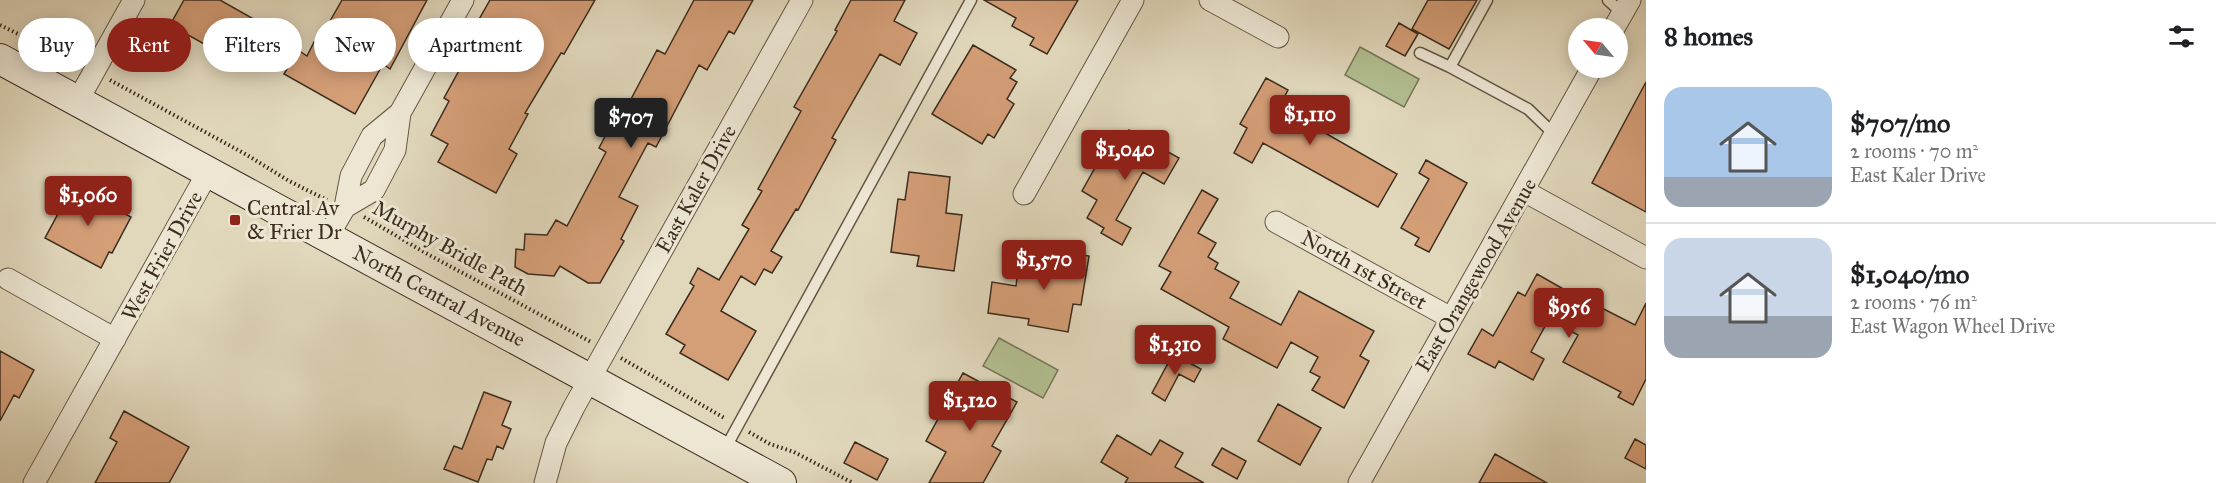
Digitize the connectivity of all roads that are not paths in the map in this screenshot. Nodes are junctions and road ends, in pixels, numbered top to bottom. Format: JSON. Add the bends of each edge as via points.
{"nodes":[{"id":1,"x":134,"y":0,"type":"edge"},
{"id":2,"x":463,"y":0,"type":"edge"},
{"id":3,"x":802,"y":0,"type":"edge"},
{"id":4,"x":971,"y":0,"type":"edge"},
{"id":5,"x":1133,"y":0,"type":"edge"},
{"id":6,"x":1210,"y":0,"type":"edge"},
{"id":7,"x":1487,"y":0,"type":"edge"},
{"id":8,"x":1278,"y":37,"type":"dead end"},
{"id":9,"x":1420,"y":52,"type":"dead end"},
{"id":10,"x":0,"y":59,"type":"edge"},
{"id":11,"x":1450,"y":67,"type":"junction"},
{"id":12,"x":1586,"y":78,"type":"edge"},
{"id":13,"x":77,"y":102,"type":"junction"},
{"id":14,"x":1554,"y":134,"type":"junction"},
{"id":15,"x":208,"y":172,"type":"junction"},
{"id":16,"x":1524,"y":192,"type":"junction"},
{"id":17,"x":1024,"y":194,"type":"dead end"},
{"id":18,"x":1276,"y":222,"type":"dead end"},
{"id":19,"x":328,"y":236,"type":"junction"},
{"id":20,"x":1646,"y":258,"type":"edge"},
{"id":21,"x":8,"y":279,"type":"dead end"},
{"id":22,"x":1451,"y":318,"type":"junction"},
{"id":23,"x":115,"y":339,"type":"junction"},
{"id":24,"x":590,"y":378,"type":"junction"},
{"id":25,"x":723,"y":452,"type":"junction"},
{"id":26,"x":34,"y":483,"type":"edge"},
{"id":27,"x":545,"y":483,"type":"edge"},
{"id":28,"x":781,"y":483,"type":"edge"},
{"id":29,"x":1359,"y":483,"type":"edge"}],
"edges":[{"from":1,"to":13,"type":"street"},
{"from":2,"to":19,"type":"street","via":[[400,113],[372,136],[351,176],[345,207]]},
{"from":3,"to":24,"type":"street","name":"East Kaler Drive"},
{"from":4,"to":25,"type":"lane"},
{"from":5,"to":17,"type":"street"},
{"from":6,"to":8,"type":"street"},
{"from":7,"to":11,"type":"lane"},
{"from":9,"to":11,"type":"lane"},
{"from":10,"to":13,"type":"main road","name":"North Central Avenue"},
{"from":11,"to":14,"type":"lane","via":[[1528,109]]},
{"from":12,"to":14,"type":"street","name":"East Orangewood Avenue"},
{"from":13,"to":15,"type":"main road","name":"North Central Avenue"},
{"from":14,"to":16,"type":"street","name":"East Orangewood Avenue"},
{"from":15,"to":19,"type":"main road","name":"North Central Avenue"},
{"from":15,"to":23,"type":"street","name":"West Frier Drive"},
{"from":16,"to":20,"type":"street"},
{"from":16,"to":22,"type":"street","name":"East Orangewood Avenue"},
{"from":18,"to":22,"type":"street","name":"North 1st Street"},
{"from":19,"to":24,"type":"main road","name":"North Central Avenue"},
{"from":21,"to":23,"type":"street","name":"West Frier Drive"},
{"from":22,"to":29,"type":"street","name":"East Orangewood Avenue"},
{"from":23,"to":26,"type":"street","name":"West Frier Drive"},
{"from":24,"to":25,"type":"main road","name":"North Central Avenue"},
{"from":24,"to":27,"type":"street","name":"East Kaler Drive","via":[[556,443]]},
{"from":25,"to":28,"type":"main road","name":"North Central Avenue"}]}
